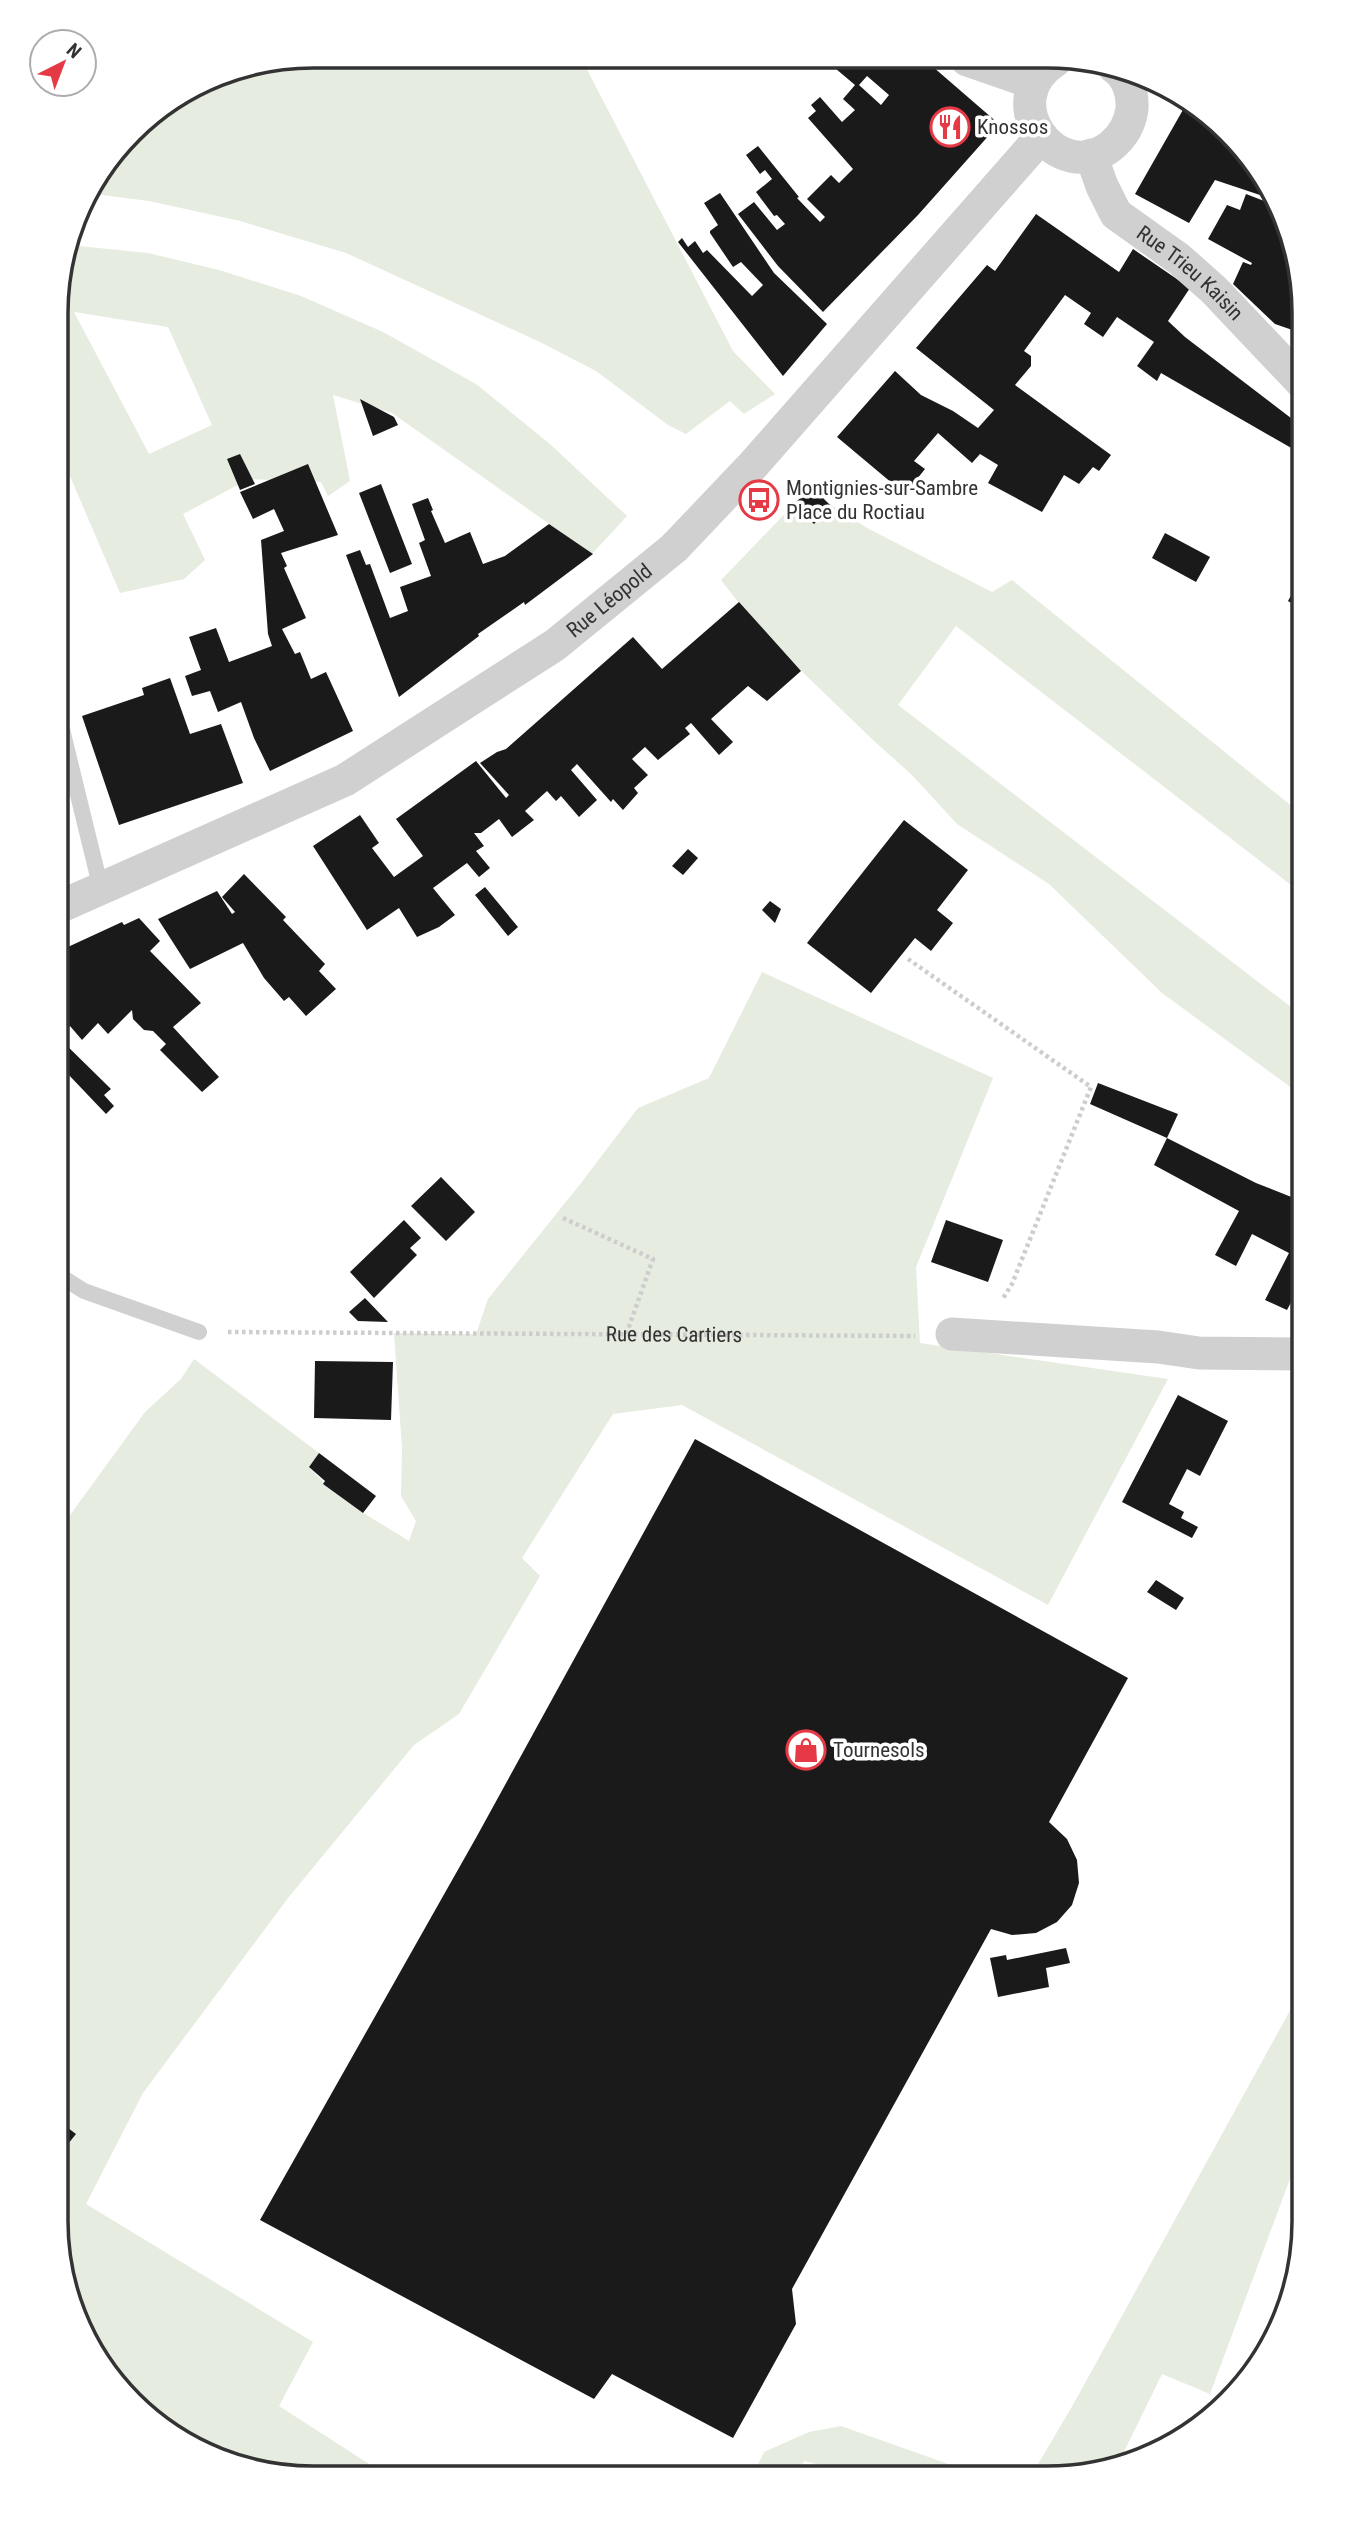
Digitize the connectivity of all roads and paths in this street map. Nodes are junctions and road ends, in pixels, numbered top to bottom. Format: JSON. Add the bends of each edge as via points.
{"nodes":[{"id":1,"x":1018,"y":68,"type":"edge"},
{"id":2,"x":1044,"y":72,"type":"edge"},
{"id":3,"x":1126,"y":81,"type":"edge"},
{"id":4,"x":1041,"y":137,"type":"junction"},
{"id":5,"x":1091,"y":155,"type":"junction"},
{"id":6,"x":1292,"y":372,"type":"edge"},
{"id":7,"x":68,"y":754,"type":"edge"},
{"id":8,"x":101,"y":890,"type":"junction"},
{"id":9,"x":68,"y":904,"type":"edge"},
{"id":10,"x":908,"y":959,"type":"dead end"},
{"id":11,"x":563,"y":1217,"type":"dead end"},
{"id":12,"x":68,"y":1281,"type":"edge"},
{"id":13,"x":199,"y":1332,"type":"joint"},
{"id":14,"x":626,"y":1335,"type":"junction"},
{"id":15,"x":966,"y":1335,"type":"junction"},
{"id":16,"x":1291,"y":1354,"type":"edge"}],
"edges":[{"from":1,"to":2,"type":"street"},
{"from":2,"to":4,"type":"street","via":[[1030,96],[1033,125]]},
{"from":3,"to":5,"type":"street","via":[[1132,97],[1127,127],[1106,150]]},
{"from":4,"to":5,"type":"street","via":[[1064,153]]},
{"from":4,"to":8,"type":"street","name":"Rue Léopold","via":[[753,465],[674,548],[555,645],[345,780]]},
{"from":5,"to":6,"type":"street","name":"Rue Trieu Kaisin","via":[[1116,214],[1205,282]]},
{"from":7,"to":8,"type":"lane"},
{"from":8,"to":9,"type":"street","name":"Rue Léopold"},
{"from":10,"to":15,"type":"path","via":[[1091,1087],[1012,1284]]},
{"from":11,"to":14,"type":"path","via":[[653,1259]]},
{"from":12,"to":13,"type":"lane","via":[[84,1292]]},
{"from":13,"to":14,"type":"path","name":"Rue des Cartiers"},
{"from":14,"to":15,"type":"path","name":"Rue des Cartiers"},
{"from":15,"to":16,"type":"street","via":[[1199,1353]]}]}
